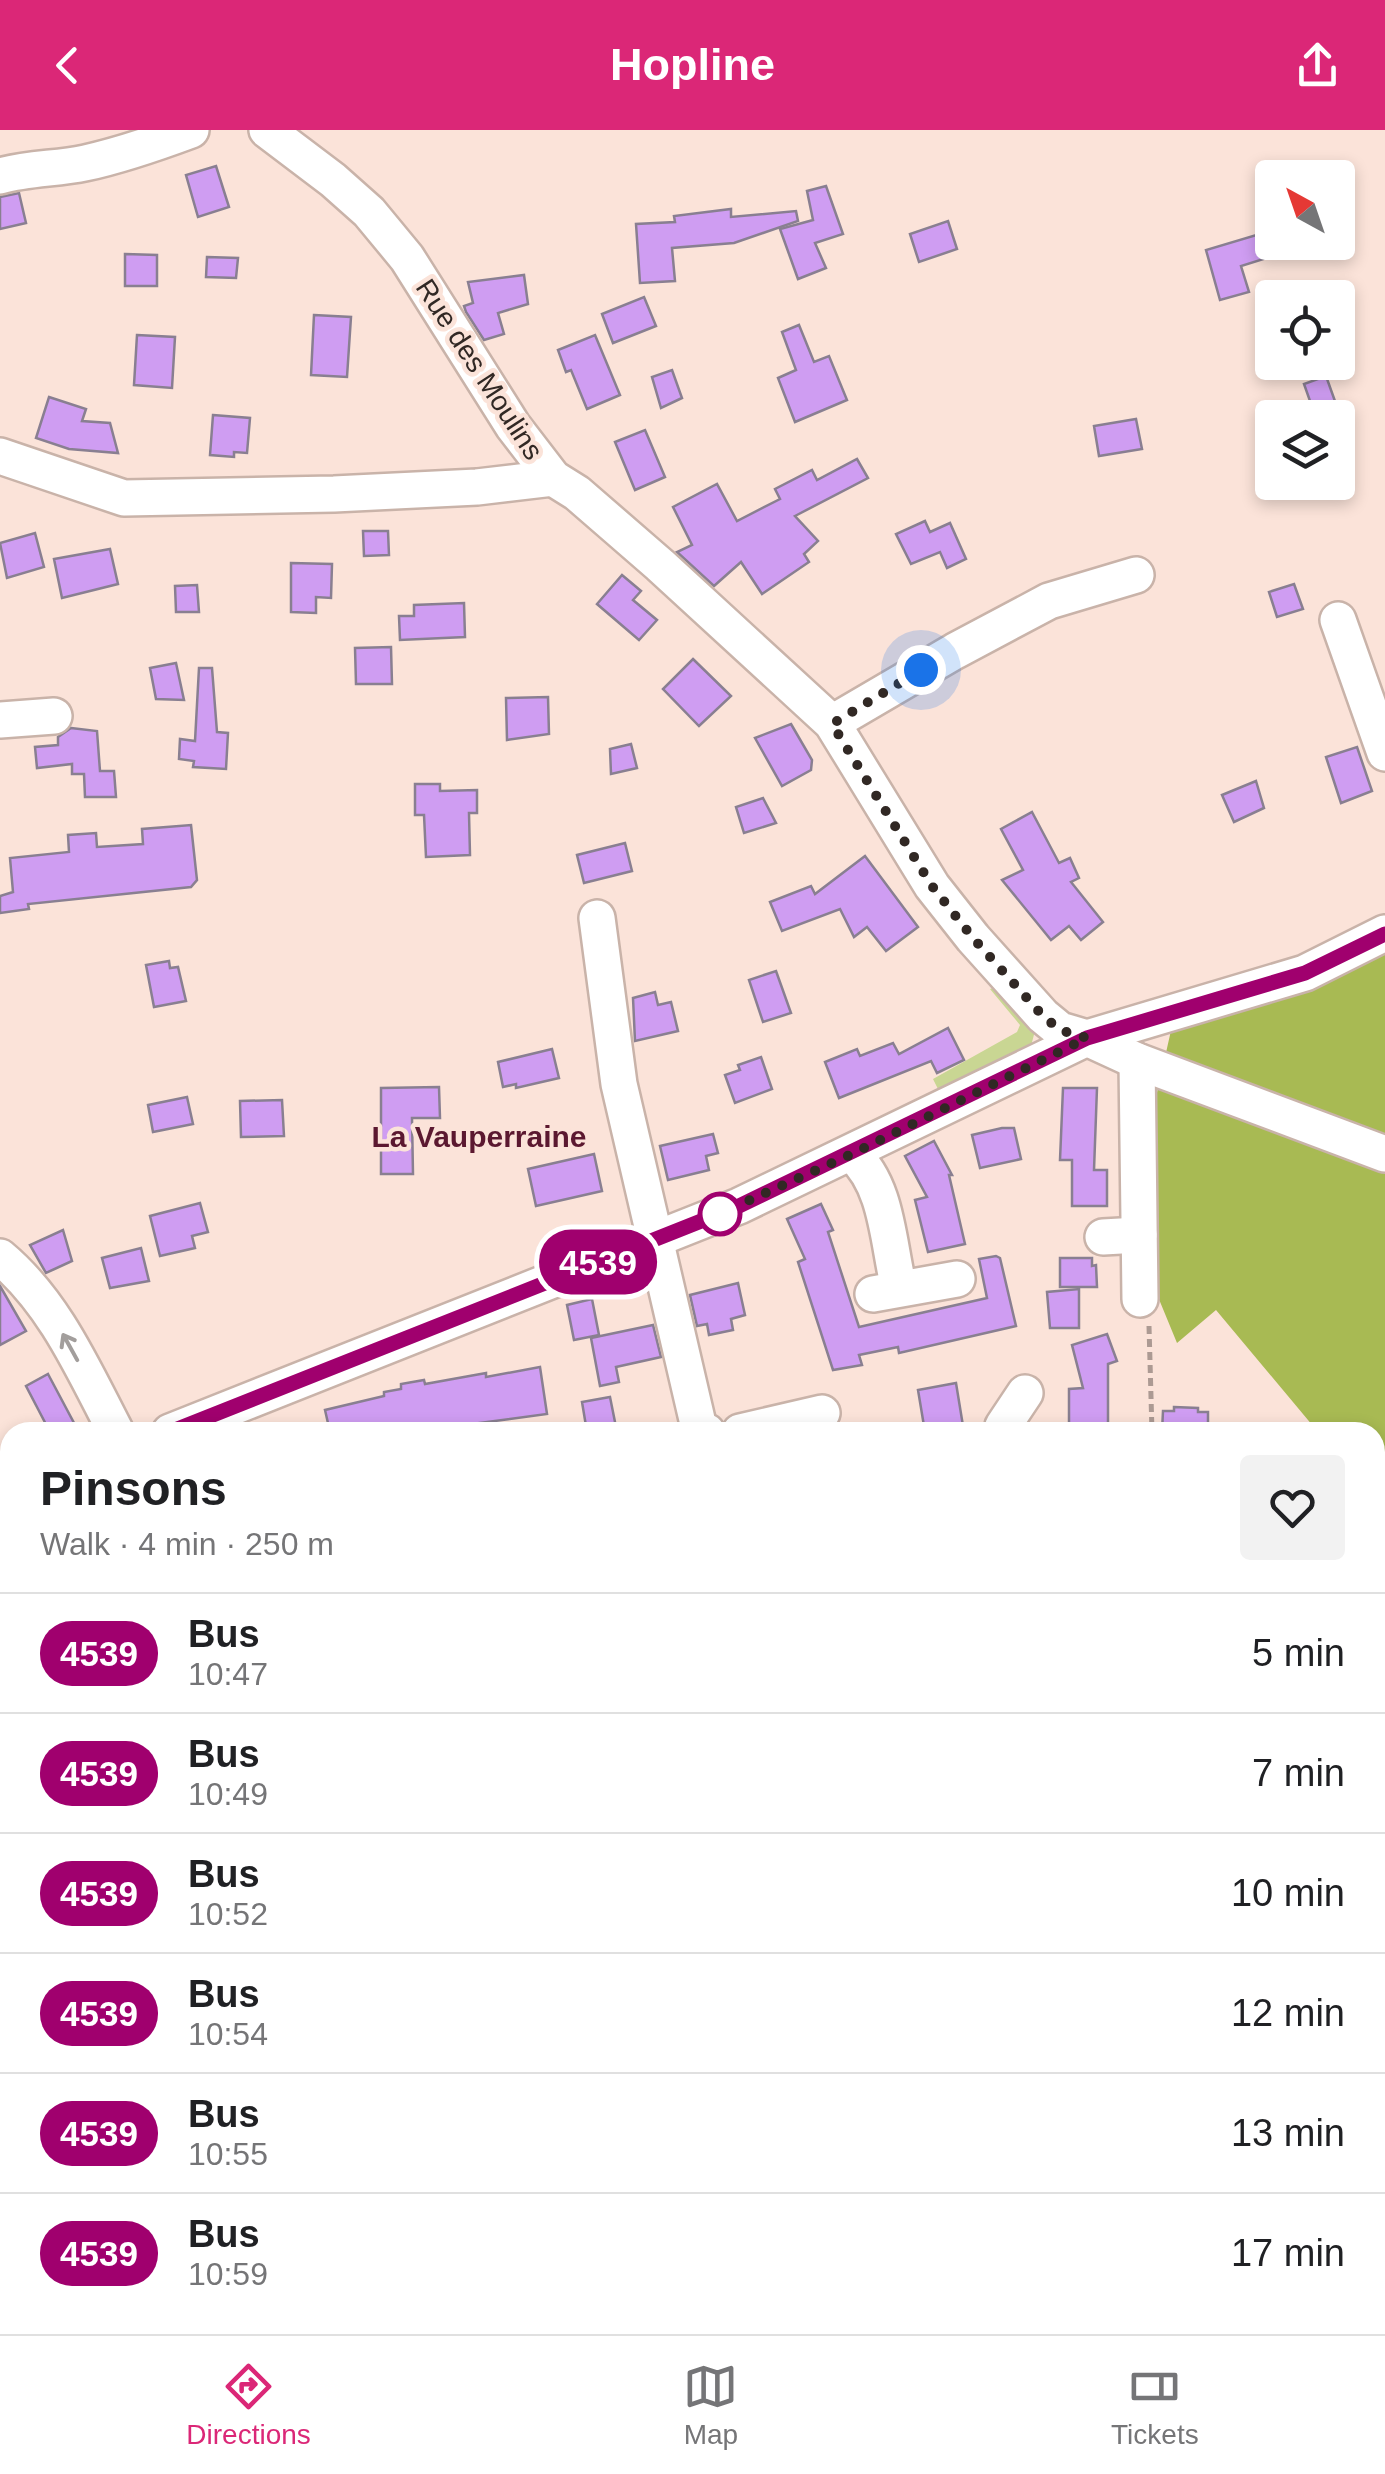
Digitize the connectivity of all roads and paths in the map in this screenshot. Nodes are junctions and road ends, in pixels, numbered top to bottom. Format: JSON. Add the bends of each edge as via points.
{"nodes":[{"id":1,"x":190,"y":130,"type":"edge"},
{"id":2,"x":267,"y":130,"type":"edge"},
{"id":3,"x":0,"y":176,"type":"edge"},
{"id":4,"x":0,"y":456,"type":"edge"},
{"id":5,"x":553,"y":478,"type":"junction"},
{"id":6,"x":1136,"y":575,"type":"dead end"},
{"id":7,"x":1338,"y":620,"type":"dead end"},
{"id":8,"x":54,"y":716,"type":"dead end"},
{"id":9,"x":0,"y":720,"type":"edge"},
{"id":10,"x":832,"y":724,"type":"junction"},
{"id":11,"x":1385,"y":753,"type":"edge"},
{"id":12,"x":597,"y":918,"type":"dead end"},
{"id":13,"x":1385,"y":934,"type":"edge"},
{"id":14,"x":1087,"y":1038,"type":"junction"},
{"id":15,"x":1137,"y":1061,"type":"junction"},
{"id":16,"x":852,"y":1154,"type":"junction"},
{"id":17,"x":1385,"y":1154,"type":"edge"},
{"id":18,"x":1139,"y":1235,"type":"junction"},
{"id":19,"x":1104,"y":1237,"type":"dead end"},
{"id":20,"x":654,"y":1240,"type":"junction"},
{"id":21,"x":0,"y":1258,"type":"edge"},
{"id":22,"x":956,"y":1279,"type":"dead end"},
{"id":23,"x":1140,"y":1299,"type":"joint"},
{"id":24,"x":1025,"y":1393,"type":"dead end"},
{"id":25,"x":822,"y":1413,"type":"dead end"},
{"id":26,"x":111,"y":1422,"type":"edge"},
{"id":27,"x":195,"y":1422,"type":"edge"},
{"id":28,"x":698,"y":1422,"type":"edge"},
{"id":29,"x":783,"y":1422,"type":"edge"},
{"id":30,"x":1006,"y":1422,"type":"edge"},
{"id":31,"x":1152,"y":1422,"type":"edge"}],
"edges":[{"from":1,"to":3,"type":"street","via":[[83,164]]},
{"from":2,"to":5,"type":"street","name":"Rue des Moulins","via":[[369,212],[407,258]]},
{"from":4,"to":5,"type":"street","via":[[124,498],[334,494]]},
{"from":5,"to":10,"type":"street","name":"Rue des Moulins","via":[[660,565]]},
{"from":6,"to":10,"type":"street","via":[[1048,601]]},
{"from":7,"to":11,"type":"street"},
{"from":8,"to":9,"type":"street"},
{"from":10,"to":14,"type":"street","name":"Rue des Moulins","via":[[932,886],[973,938],[1043,1016]]},
{"from":12,"to":20,"type":"street","via":[[619,1084]]},
{"from":13,"to":14,"type":"street","via":[[1305,973]]},
{"from":14,"to":15,"type":"street","name":"Rue des Moulins"},
{"from":14,"to":16,"type":"street"},
{"from":15,"to":17,"type":"street","name":"Rue des Moulins"},
{"from":15,"to":18,"type":"street"},
{"from":16,"to":20,"type":"street"},
{"from":16,"to":22,"type":"street","via":[[884,1213],[886,1291]]},
{"from":18,"to":19,"type":"street"},
{"from":18,"to":23,"type":"street"},
{"from":20,"to":27,"type":"street"},
{"from":20,"to":28,"type":"street"},
{"from":26,"to":21,"type":"street","one_way":true,"via":[[66,1337]]},
{"from":23,"to":31,"type":"path","via":[[1149,1311]]},
{"from":24,"to":30,"type":"street"},
{"from":25,"to":29,"type":"street"}]}
